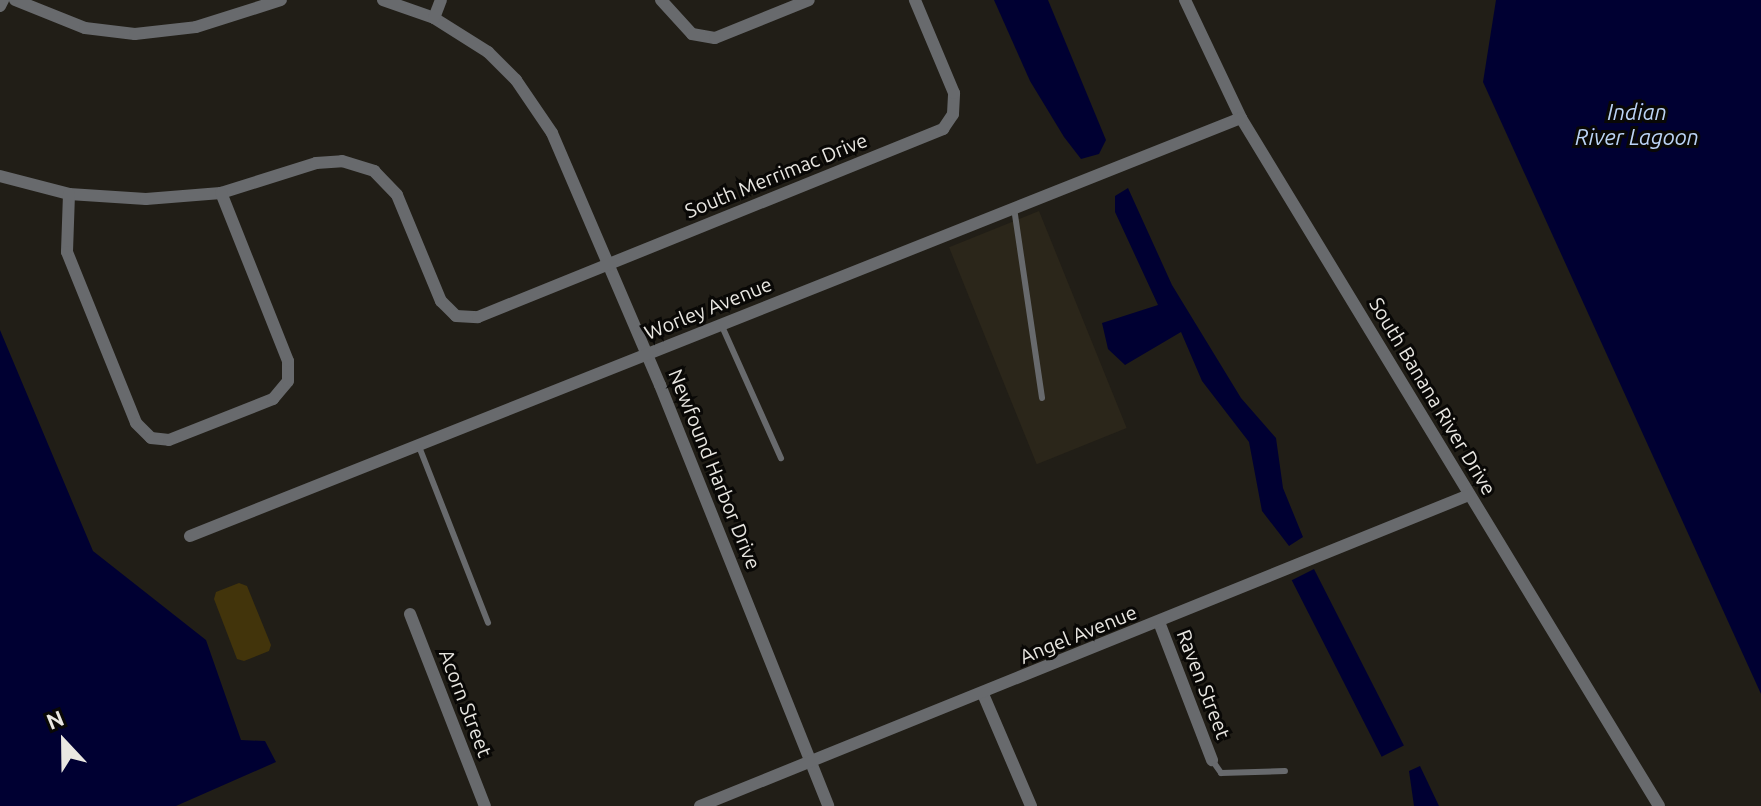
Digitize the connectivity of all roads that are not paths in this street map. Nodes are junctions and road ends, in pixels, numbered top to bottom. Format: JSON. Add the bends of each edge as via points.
{"nodes":[{"id":1,"x":3,"y":0,"type":"edge"},
{"id":2,"x":15,"y":0,"type":"edge"},
{"id":3,"x":281,"y":0,"type":"edge"},
{"id":4,"x":383,"y":0,"type":"edge"},
{"id":5,"x":441,"y":0,"type":"edge"},
{"id":6,"x":661,"y":0,"type":"edge"},
{"id":7,"x":809,"y":0,"type":"edge"},
{"id":8,"x":915,"y":0,"type":"edge"},
{"id":9,"x":1185,"y":0,"type":"edge"},
{"id":10,"x":0,"y":6,"type":"edge"},
{"id":11,"x":434,"y":18,"type":"junction"},
{"id":12,"x":1241,"y":118,"type":"junction"},
{"id":13,"x":0,"y":176,"type":"edge"},
{"id":14,"x":221,"y":193,"type":"junction"},
{"id":15,"x":69,"y":194,"type":"junction"},
{"id":16,"x":1014,"y":208,"type":"junction"},
{"id":17,"x":606,"y":265,"type":"junction"},
{"id":18,"x":721,"y":324,"type":"junction"},
{"id":19,"x":646,"y":354,"type":"junction"},
{"id":20,"x":1042,"y":398,"type":"dead end"},
{"id":21,"x":418,"y":444,"type":"junction"},
{"id":22,"x":781,"y":458,"type":"dead end"},
{"id":23,"x":1469,"y":495,"type":"junction"},
{"id":24,"x":190,"y":536,"type":"dead end"},
{"id":25,"x":410,"y":614,"type":"dead end"},
{"id":26,"x":1159,"y":622,"type":"junction"},
{"id":27,"x":488,"y":623,"type":"dead end"},
{"id":28,"x":983,"y":694,"type":"junction"},
{"id":29,"x":1212,"y":760,"type":"joint"},
{"id":30,"x":811,"y":762,"type":"junction"},
{"id":31,"x":1285,"y":771,"type":"dead end"},
{"id":32,"x":485,"y":806,"type":"edge"},
{"id":33,"x":700,"y":806,"type":"edge"},
{"id":34,"x":828,"y":806,"type":"edge"},
{"id":35,"x":1031,"y":806,"type":"edge"},
{"id":36,"x":1659,"y":806,"type":"edge"}],
"edges":[{"from":1,"to":10,"type":"street"},
{"from":2,"to":3,"type":"street","via":[[85,28],[135,34],[196,27]]},
{"from":4,"to":11,"type":"street","name":"Newfound Harbor Drive"},
{"from":5,"to":11,"type":"street"},
{"from":6,"to":7,"type":"street","via":[[692,34],[715,38]]},
{"from":8,"to":17,"type":"street","name":"South Merrimac Drive","via":[[954,93],[953,114],[943,129]]},
{"from":9,"to":12,"type":"street","name":"South Banana River Drive"},
{"from":11,"to":17,"type":"street","name":"Newfound Harbor Drive","via":[[488,52],[528,96],[552,133]]},
{"from":12,"to":16,"type":"street","name":"Worley Avenue"},
{"from":12,"to":23,"type":"street","name":"South Banana River Drive"},
{"from":13,"to":15,"type":"street"},
{"from":14,"to":15,"type":"street","via":[[146,199]]},
{"from":14,"to":15,"type":"street","via":[[288,361],[288,381],[273,399],[169,440],[151,438],[136,423],[67,252]]},
{"from":14,"to":17,"type":"street","name":"South Merrimac Drive","via":[[316,163],[342,161],[374,171],[397,195],[441,301],[467,318]]},
{"from":16,"to":18,"type":"street","name":"Worley Avenue"},
{"from":16,"to":20,"type":"lane"},
{"from":17,"to":19,"type":"street","name":"Newfound Harbor Drive"},
{"from":18,"to":19,"type":"street","name":"Worley Avenue"},
{"from":18,"to":22,"type":"lane"},
{"from":19,"to":21,"type":"street","name":"Worley Avenue"},
{"from":19,"to":30,"type":"street","name":"Newfound Harbor Drive"},
{"from":21,"to":24,"type":"street","name":"Worley Avenue"},
{"from":21,"to":27,"type":"lane"},
{"from":23,"to":26,"type":"street","name":"Angel Avenue"},
{"from":23,"to":36,"type":"street","name":"South Banana River Drive"},
{"from":25,"to":32,"type":"street","name":"Acorn Street"},
{"from":26,"to":28,"type":"street","name":"Angel Avenue"},
{"from":26,"to":29,"type":"street","name":"Raven Street"},
{"from":28,"to":30,"type":"street","name":"Angel Avenue"},
{"from":28,"to":35,"type":"street"},
{"from":29,"to":31,"type":"lane","via":[[1221,773]]},
{"from":30,"to":33,"type":"street","name":"Angel Avenue"},
{"from":30,"to":34,"type":"street","name":"Newfound Harbor Drive"}]}
